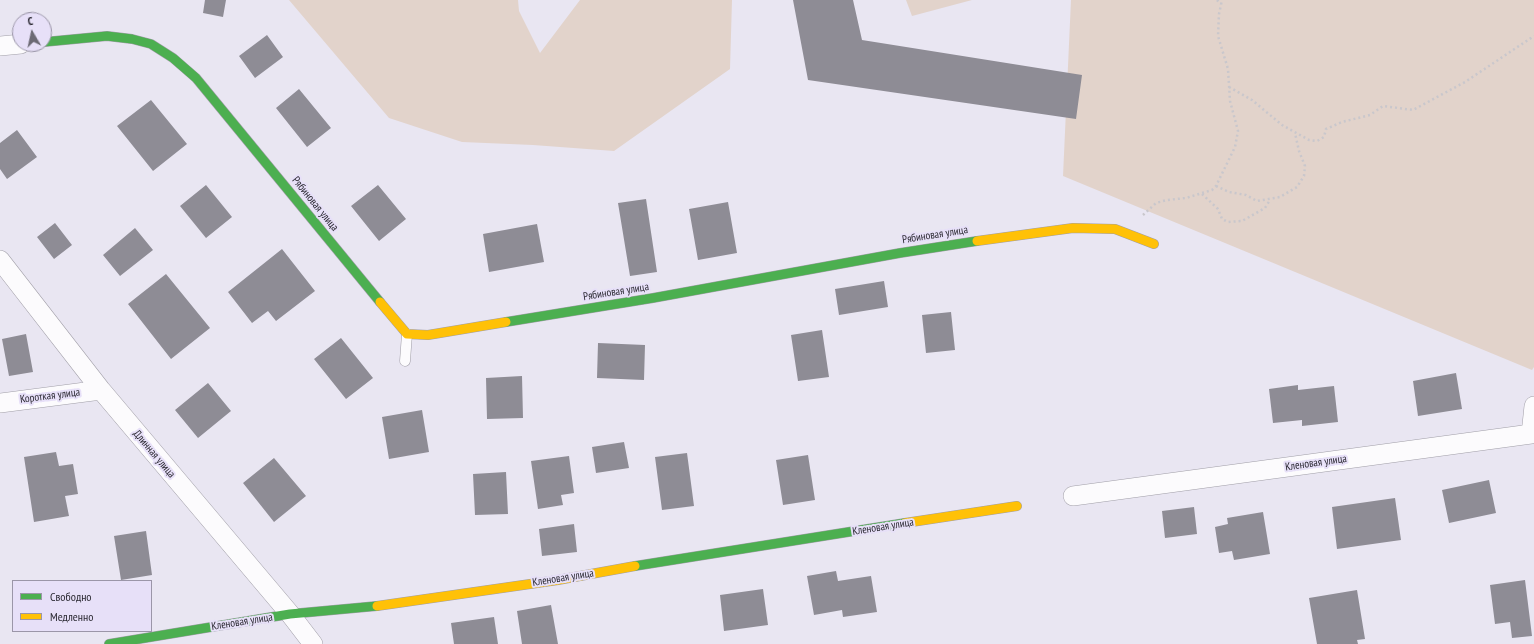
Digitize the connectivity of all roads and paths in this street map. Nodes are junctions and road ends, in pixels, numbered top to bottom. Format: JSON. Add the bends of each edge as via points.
{"nodes":[{"id":1,"x":1217,"y":0,"type":"edge"},
{"id":2,"x":1222,"y":0,"type":"edge"},
{"id":3,"x":1222,"y":4,"type":"junction"},
{"id":4,"x":1534,"y":36,"type":"edge"},
{"id":5,"x":52,"y":41,"type":"edge"},
{"id":6,"x":12,"y":45,"type":"edge"},
{"id":7,"x":0,"y":46,"type":"edge"},
{"id":8,"x":1229,"y":87,"type":"junction"},
{"id":9,"x":1296,"y":133,"type":"junction"},
{"id":10,"x":1216,"y":186,"type":"junction"},
{"id":11,"x":1201,"y":194,"type":"junction"},
{"id":12,"x":1270,"y":200,"type":"junction"},
{"id":13,"x":1140,"y":217,"type":"dead end"},
{"id":14,"x":1154,"y":244,"type":"dead end"},
{"id":15,"x":0,"y":260,"type":"edge"},
{"id":16,"x":407,"y":334,"type":"junction"},
{"id":17,"x":405,"y":361,"type":"dead end"},
{"id":18,"x":101,"y":390,"type":"junction"},
{"id":19,"x":0,"y":403,"type":"edge"},
{"id":20,"x":1534,"y":406,"type":"edge"},
{"id":21,"x":1532,"y":442,"type":"edge"},
{"id":22,"x":1073,"y":496,"type":"dead end"},
{"id":23,"x":1017,"y":506,"type":"dead end"},
{"id":24,"x":290,"y":614,"type":"junction"},
{"id":25,"x":109,"y":644,"type":"edge"},
{"id":26,"x":313,"y":644,"type":"edge"}],
"edges":[{"from":1,"to":3,"type":"path"},
{"from":2,"to":3,"type":"path"},
{"from":3,"to":8,"type":"path","via":[[1218,36],[1228,69]]},
{"from":4,"to":9,"type":"path","via":[[1465,82],[1413,110],[1383,106],[1370,115],[1326,129],[1324,138],[1317,141]]},
{"from":5,"to":16,"type":"street","name":"Рябиновая улица","via":[[106,36],[151,44],[173,58],[196,78]]},
{"from":6,"to":7,"type":"street"},
{"from":8,"to":9,"type":"path","via":[[1252,100]]},
{"from":8,"to":10,"type":"path","via":[[1238,131],[1235,147]]},
{"from":9,"to":12,"type":"path","via":[[1299,152],[1305,166],[1304,176],[1297,187]]},
{"from":10,"to":11,"type":"path"},
{"from":10,"to":12,"type":"path","via":[[1228,192],[1246,195],[1257,202]]},
{"from":11,"to":12,"type":"path","via":[[1218,209],[1222,219],[1228,222],[1242,221],[1264,208]]},
{"from":11,"to":13,"type":"path","via":[[1156,204]]},
{"from":14,"to":16,"type":"street","name":"Рябиновая улица","via":[[1116,229],[1073,228],[1020,234],[646,300],[428,335]]},
{"from":15,"to":18,"type":"street","name":"Длинная улица"},
{"from":16,"to":17,"type":"lane"},
{"from":18,"to":19,"type":"street","name":"Короткая улица"},
{"from":18,"to":24,"type":"street","name":"Длинная улица"},
{"from":20,"to":21,"type":"street","name":"Кленовая улица"},
{"from":21,"to":22,"type":"street","name":"Кленовая улица"},
{"from":23,"to":24,"type":"street","name":"Кленовая улица","via":[[558,580]]},
{"from":24,"to":25,"type":"street","name":"Кленовая улица"},
{"from":24,"to":26,"type":"street","name":"Длинная улица"}]}
